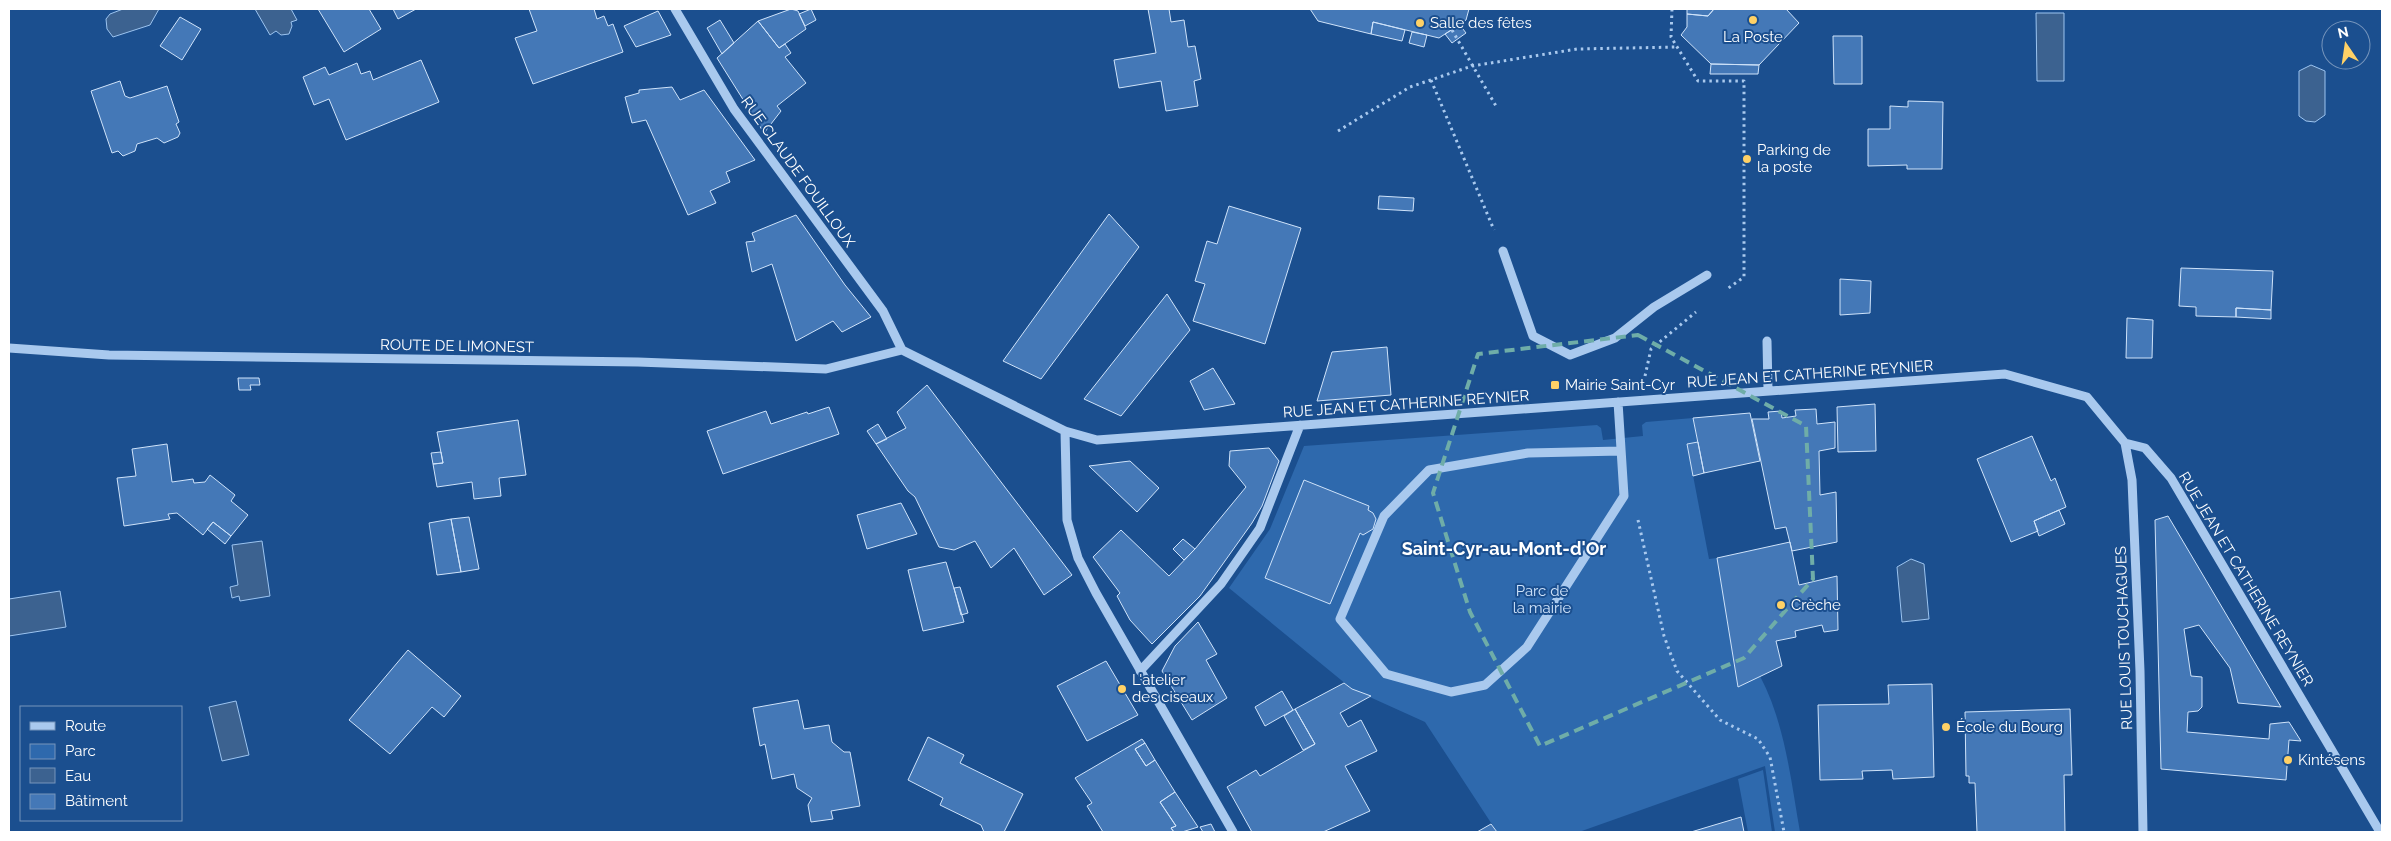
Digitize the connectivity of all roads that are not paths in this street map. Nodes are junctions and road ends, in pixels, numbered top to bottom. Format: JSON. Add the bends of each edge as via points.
{"nodes":[{"id":1,"x":675,"y":9,"type":"edge"},
{"id":2,"x":1503,"y":251,"type":"road end"},
{"id":3,"x":1707,"y":275,"type":"dead end"},
{"id":4,"x":1767,"y":342,"type":"dead end"},
{"id":5,"x":9,"y":348,"type":"edge"},
{"id":6,"x":902,"y":350,"type":"junction"},
{"id":7,"x":1768,"y":391,"type":"junction"},
{"id":8,"x":1618,"y":402,"type":"junction"},
{"id":9,"x":1300,"y":425,"type":"junction"},
{"id":10,"x":1065,"y":431,"type":"junction"},
{"id":11,"x":2125,"y":443,"type":"junction"},
{"id":12,"x":1621,"y":451,"type":"junction"},
{"id":13,"x":1140,"y":671,"type":"junction"},
{"id":14,"x":1234,"y":832,"type":"edge"},
{"id":15,"x":2143,"y":832,"type":"edge"},
{"id":16,"x":2380,"y":832,"type":"edge"}],
"edges":[{"from":1,"to":6,"type":"street","name":"RUE CLAUDE FOUILLOUX","via":[[734,109],[883,311]]},
{"from":2,"to":3,"type":"street","via":[[1533,336],[1570,355],[1615,338],[1654,307]]},
{"from":4,"to":7,"type":"street"},
{"from":5,"to":6,"type":"street","name":"ROUTE DE LIMONEST","via":[[109,355],[638,362],[826,369]]},
{"from":6,"to":10,"type":"street","name":"RUE JEAN ET CATHERINE REYNIER"},
{"from":7,"to":8,"type":"street","name":"RUE JEAN ET CATHERINE REYNIER"},
{"from":7,"to":11,"type":"street","name":"RUE JEAN ET CATHERINE REYNIER","via":[[2005,374],[2087,397]]},
{"from":8,"to":9,"type":"street","name":"RUE JEAN ET CATHERINE REYNIER"},
{"from":8,"to":12,"type":"street"},
{"from":9,"to":10,"type":"street","name":"RUE JEAN ET CATHERINE REYNIER","via":[[1097,440]]},
{"from":9,"to":13,"type":"street","via":[[1260,528],[1221,584]]},
{"from":10,"to":13,"type":"street","via":[[1067,520],[1078,558]]},
{"from":11,"to":15,"type":"street","name":"RUE LOUIS TOUCHAGUES","via":[[2132,480]]},
{"from":11,"to":16,"type":"street","name":"RUE JEAN ET CATHERINE REYNIER","via":[[2145,448],[2171,478]]},
{"from":12,"to":12,"type":"street","via":[[1528,453],[1430,470],[1384,516],[1340,619],[1386,674],[1451,692],[1485,685],[1527,647],[1624,496]]},
{"from":13,"to":14,"type":"street"}]}
